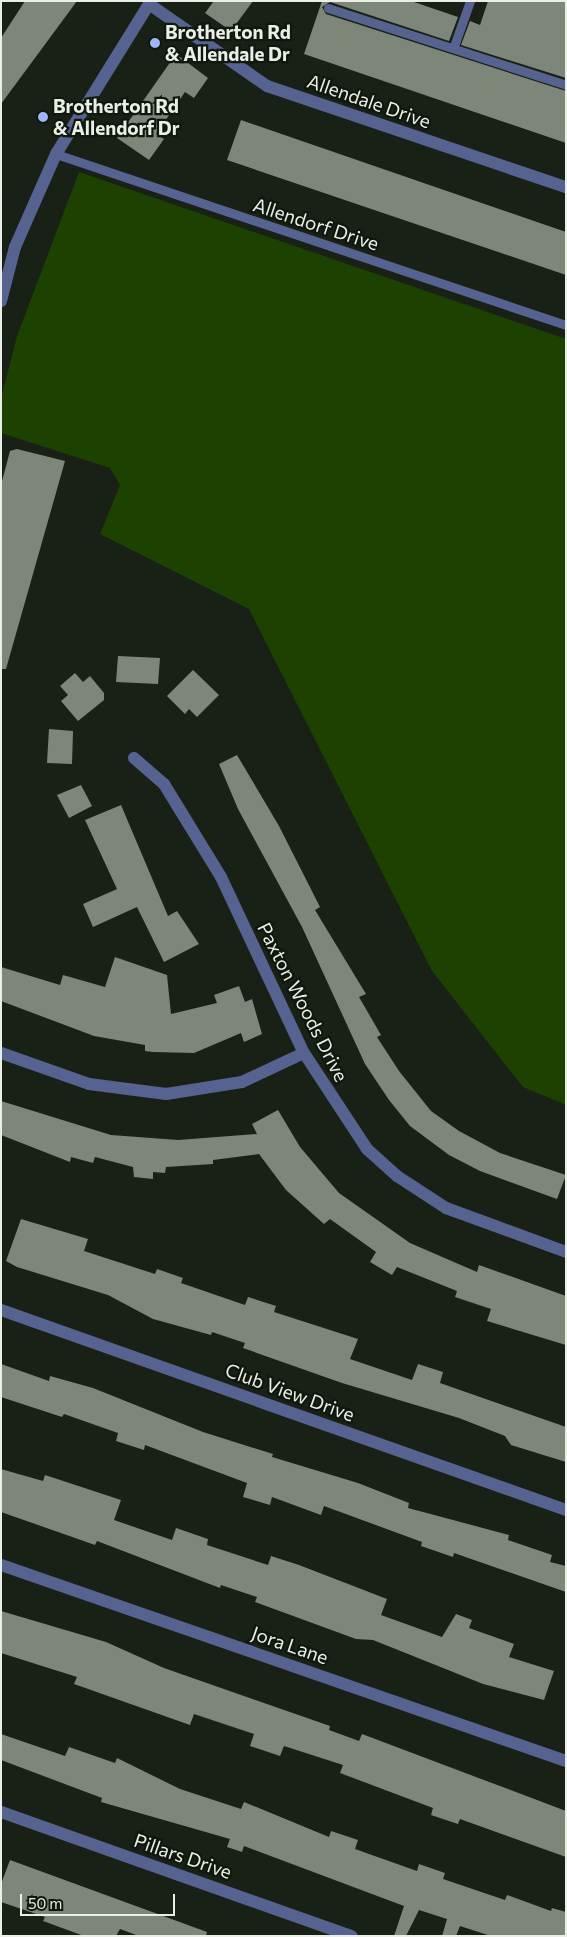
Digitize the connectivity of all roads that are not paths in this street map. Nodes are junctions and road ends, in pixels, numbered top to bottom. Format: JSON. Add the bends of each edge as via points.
{"nodes":[{"id":1,"x":470,"y":1,"type":"edge"},
{"id":2,"x":150,"y":2,"type":"edge"},
{"id":3,"x":328,"y":8,"type":"dead end"},
{"id":4,"x":454,"y":46,"type":"junction"},
{"id":5,"x":566,"y":85,"type":"edge"},
{"id":6,"x":56,"y":154,"type":"junction"},
{"id":7,"x":566,"y":187,"type":"edge"},
{"id":8,"x":1,"y":301,"type":"edge"},
{"id":9,"x":566,"y":324,"type":"edge"},
{"id":10,"x":134,"y":758,"type":"dead end"},
{"id":11,"x":1,"y":1052,"type":"edge"},
{"id":12,"x":304,"y":1053,"type":"junction"},
{"id":13,"x":566,"y":1252,"type":"edge"},
{"id":14,"x":1,"y":1310,"type":"edge"},
{"id":15,"x":566,"y":1510,"type":"edge"},
{"id":16,"x":1,"y":1565,"type":"edge"},
{"id":17,"x":566,"y":1761,"type":"edge"},
{"id":18,"x":1,"y":1812,"type":"edge"},
{"id":19,"x":352,"y":1936,"type":"edge"}],
"edges":[{"from":1,"to":4,"type":"lane"},
{"from":2,"to":6,"type":"street"},
{"from":2,"to":7,"type":"street","name":"Allendale Drive","via":[[267,86]]},
{"from":3,"to":4,"type":"lane"},
{"from":4,"to":5,"type":"lane"},
{"from":6,"to":8,"type":"street","via":[[15,248]]},
{"from":6,"to":9,"type":"lane","name":"Allendorf Drive"},
{"from":10,"to":12,"type":"street","name":"Paxton Woods Drive","via":[[164,784],[221,877]]},
{"from":11,"to":12,"type":"street","via":[[89,1084],[166,1094],[242,1082]]},
{"from":12,"to":13,"type":"street","name":"Paxton Woods Drive","via":[[342,1118],[396,1176],[446,1208]]},
{"from":14,"to":15,"type":"street","name":"Club View Drive"},
{"from":16,"to":17,"type":"street","name":"Jora Lane"},
{"from":18,"to":19,"type":"street","name":"Pillars Drive"}]}
